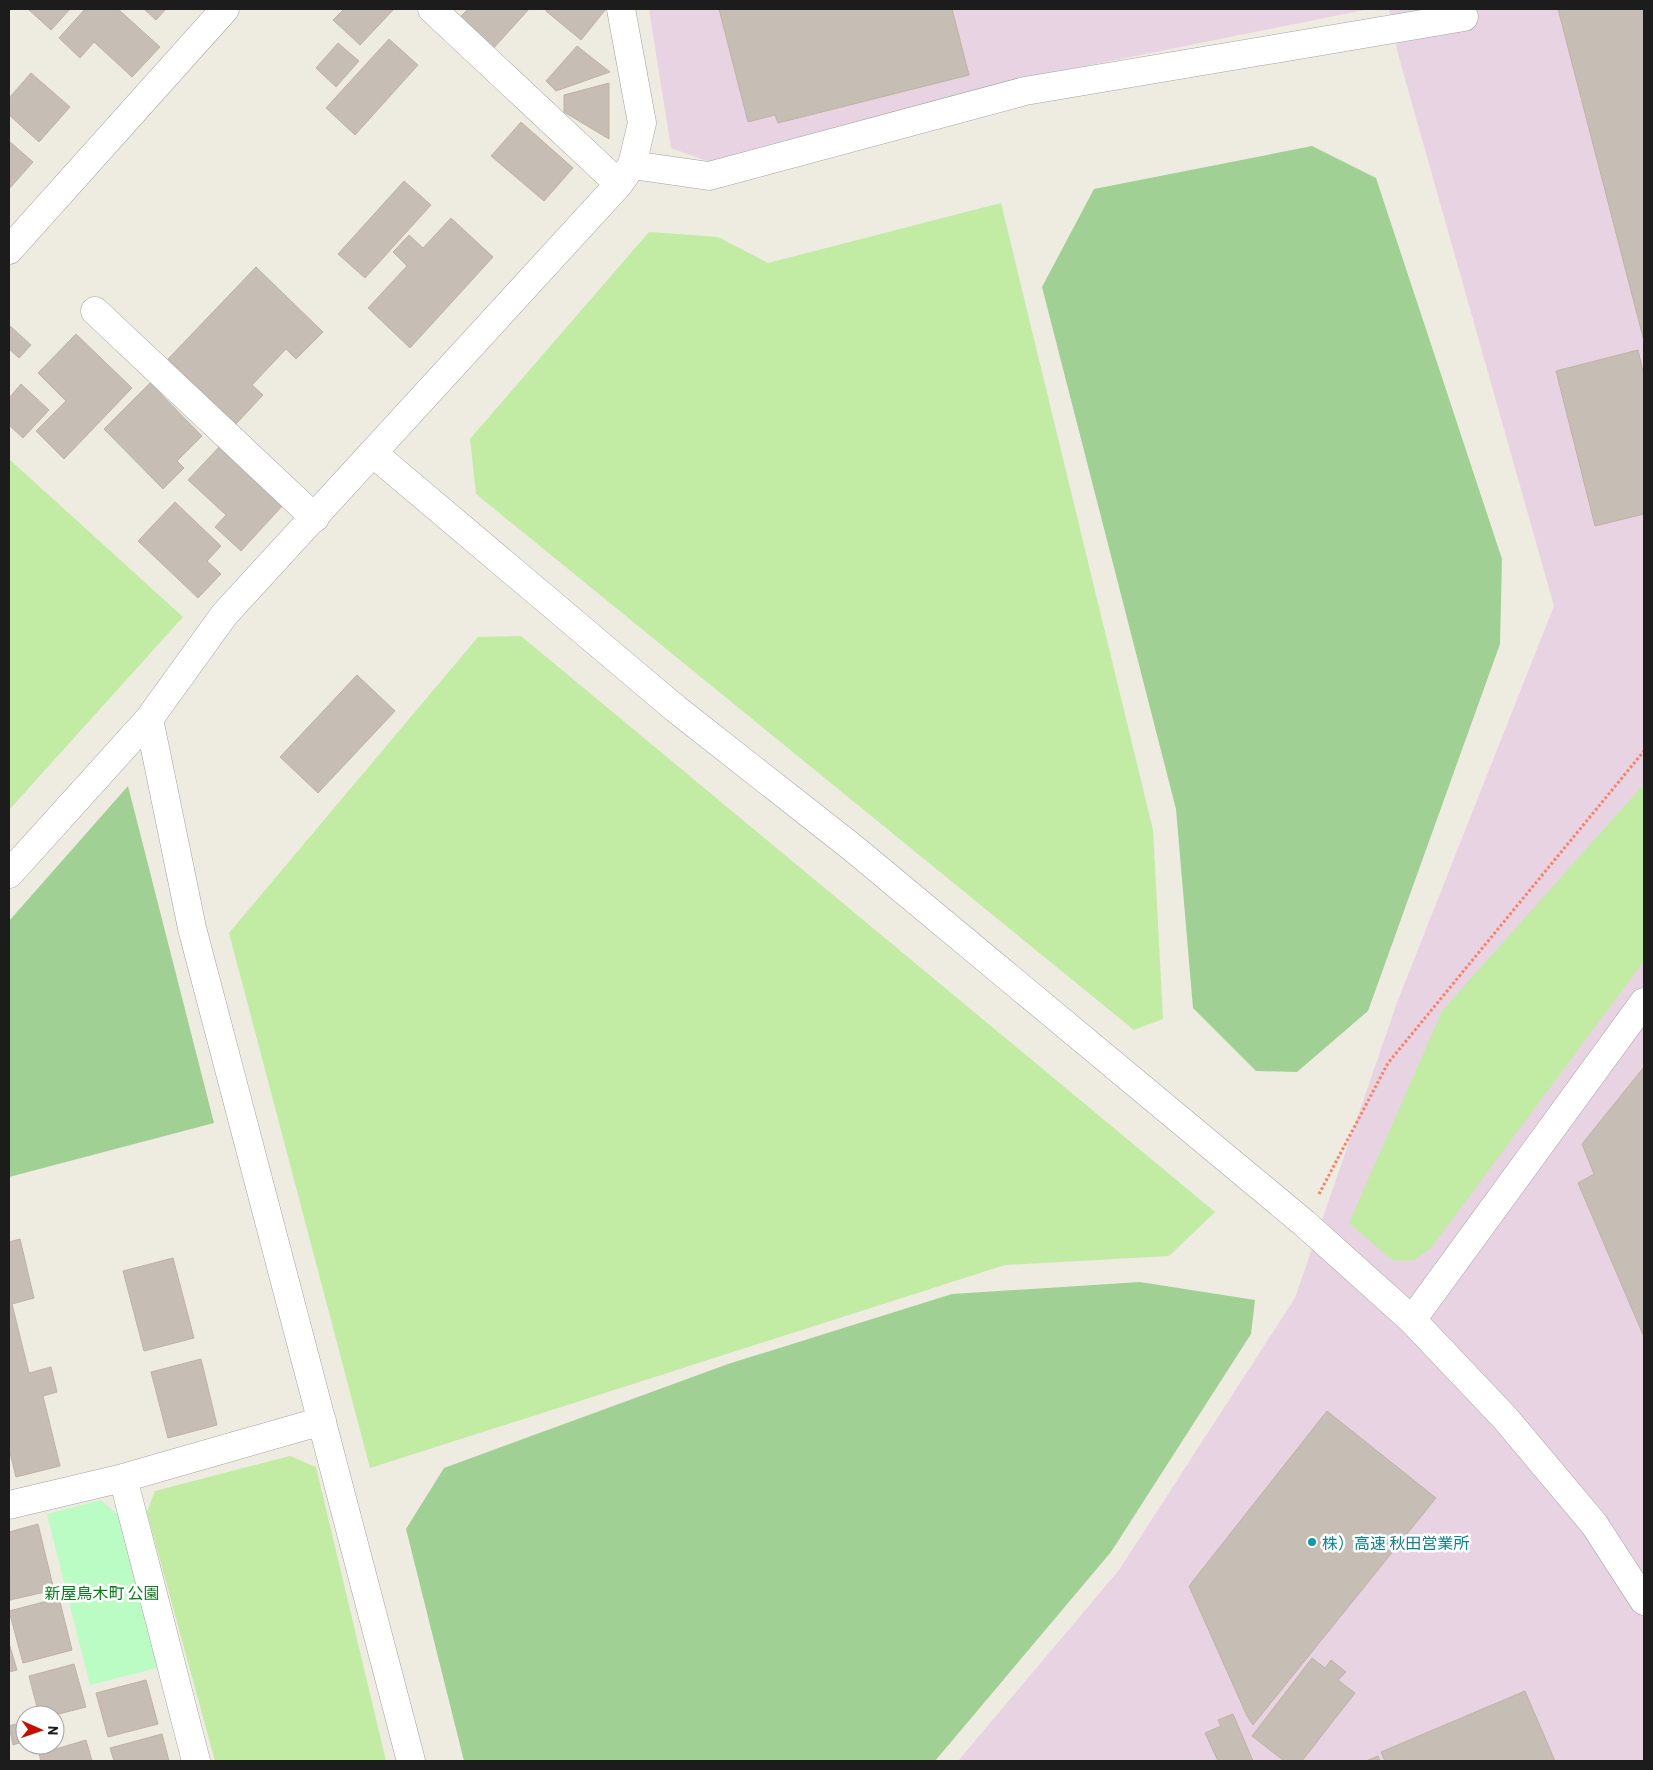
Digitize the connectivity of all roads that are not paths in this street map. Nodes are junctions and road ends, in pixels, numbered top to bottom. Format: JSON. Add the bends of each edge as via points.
{"nodes":[{"id":1,"x":225,"y":9,"type":"edge"},
{"id":2,"x":432,"y":9,"type":"edge"},
{"id":3,"x":621,"y":9,"type":"edge"},
{"id":4,"x":1464,"y":18,"type":"dead end"},
{"id":5,"x":626,"y":174,"type":"junction"},
{"id":6,"x":9,"y":250,"type":"edge"},
{"id":7,"x":94,"y":311,"type":"dead end"},
{"id":8,"x":374,"y":454,"type":"junction"},
{"id":9,"x":315,"y":518,"type":"junction"},
{"id":10,"x":148,"y":719,"type":"junction"},
{"id":11,"x":9,"y":874,"type":"edge"},
{"id":12,"x":1644,"y":1002,"type":"edge"},
{"id":13,"x":1412,"y":1320,"type":"junction"},
{"id":14,"x":322,"y":1421,"type":"junction"},
{"id":15,"x":123,"y":1478,"type":"junction"},
{"id":16,"x":9,"y":1505,"type":"edge"},
{"id":17,"x":1644,"y":1601,"type":"edge"},
{"id":18,"x":196,"y":1761,"type":"edge"},
{"id":19,"x":411,"y":1761,"type":"edge"}],
"edges":[{"from":1,"to":6,"type":"street"},
{"from":2,"to":5,"type":"street"},
{"from":3,"to":5,"type":"street","via":[[642,123]]},
{"from":4,"to":5,"type":"street","via":[[1025,90],[709,176]]},
{"from":5,"to":8,"type":"street"},
{"from":7,"to":9,"type":"street"},
{"from":8,"to":9,"type":"street"},
{"from":8,"to":13,"type":"street","via":[[676,709],[853,848],[1304,1223]]},
{"from":9,"to":10,"type":"street","via":[[224,615]]},
{"from":10,"to":11,"type":"street"},
{"from":10,"to":14,"type":"street","via":[[192,928]]},
{"from":12,"to":13,"type":"street"},
{"from":13,"to":17,"type":"street","via":[[1505,1418],[1587,1516]]},
{"from":14,"to":15,"type":"street"},
{"from":14,"to":19,"type":"street"},
{"from":15,"to":16,"type":"street"},
{"from":15,"to":18,"type":"street"}]}
